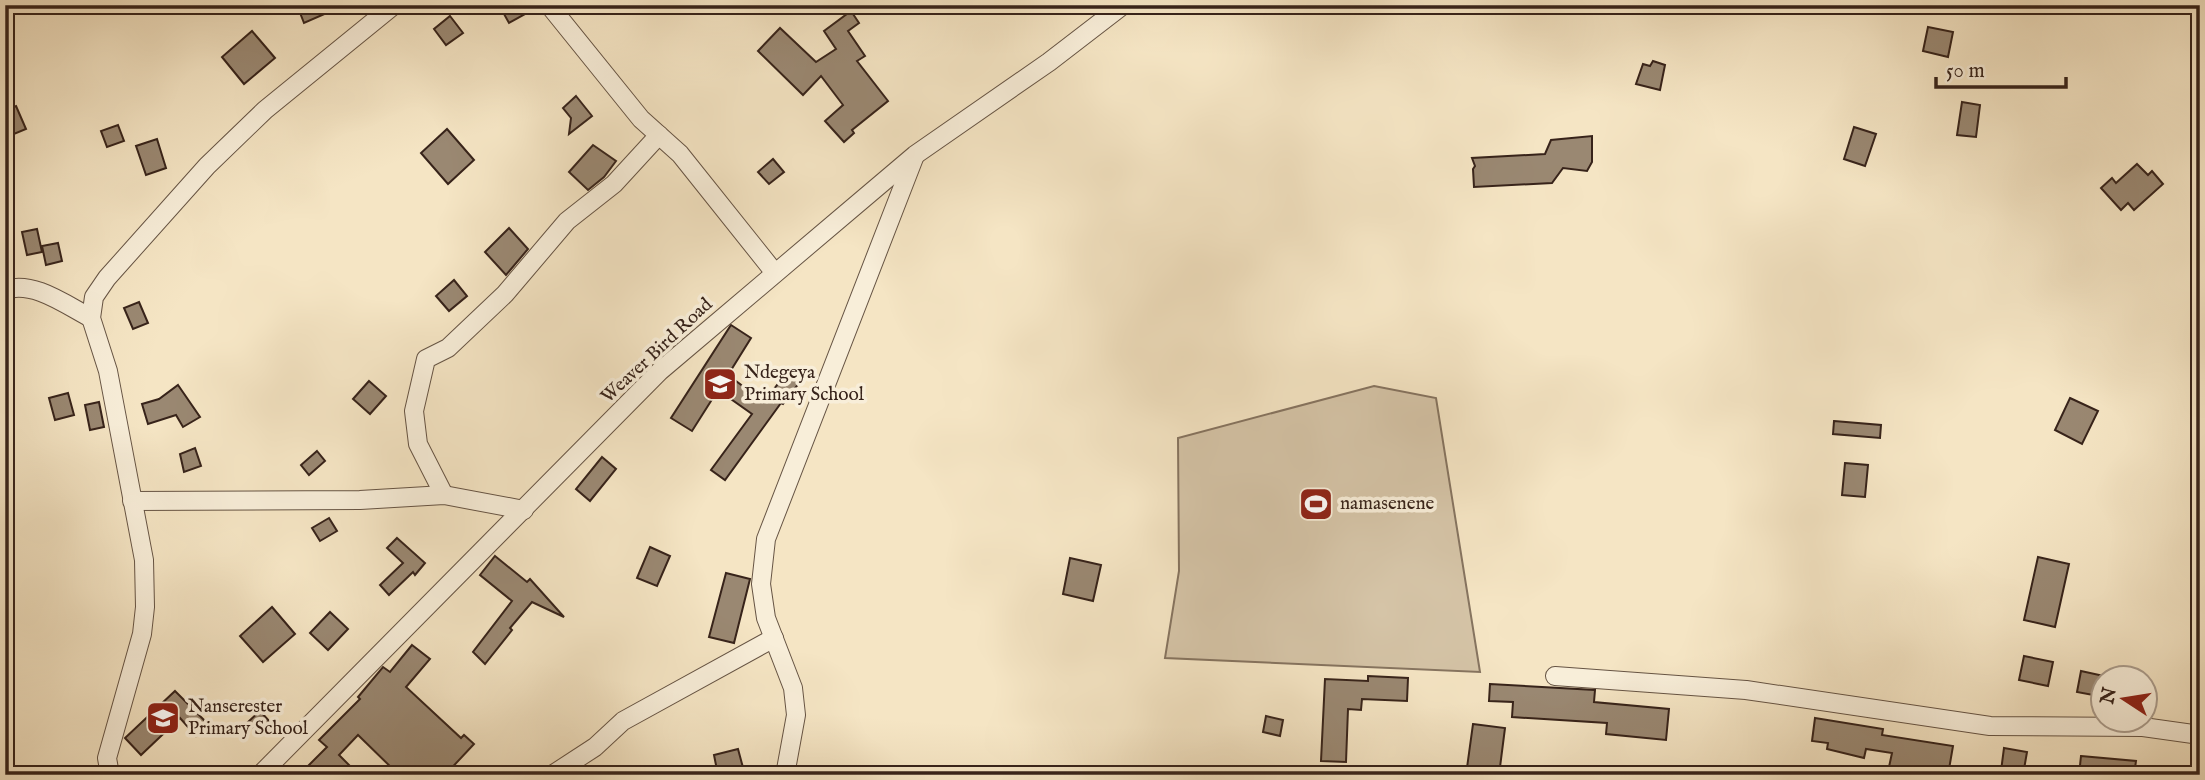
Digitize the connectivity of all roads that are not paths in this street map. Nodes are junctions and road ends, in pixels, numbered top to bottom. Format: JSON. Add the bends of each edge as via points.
{"nodes":[{"id":1,"x":394,"y":5,"type":"edge"},
{"id":2,"x":549,"y":5,"type":"edge"},
{"id":3,"x":1123,"y":5,"type":"edge"},
{"id":4,"x":659,"y":135,"type":"junction"},
{"id":5,"x":915,"y":155,"type":"junction"},
{"id":6,"x":775,"y":273,"type":"junction"},
{"id":7,"x":5,"y":290,"type":"edge"},
{"id":8,"x":91,"y":318,"type":"junction"},
{"id":9,"x":444,"y":495,"type":"junction"},
{"id":10,"x":132,"y":501,"type":"junction"},
{"id":11,"x":524,"y":510,"type":"junction"},
{"id":12,"x":774,"y":638,"type":"junction"},
{"id":13,"x":1555,"y":676,"type":"dead end"},
{"id":14,"x":2200,"y":735,"type":"edge"},
{"id":15,"x":110,"y":775,"type":"edge"},
{"id":16,"x":260,"y":775,"type":"edge"},
{"id":17,"x":552,"y":775,"type":"edge"},
{"id":18,"x":785,"y":775,"type":"edge"}],
"edges":[{"from":1,"to":8,"type":"street","via":[[265,110],[206,166],[107,278],[94,297]]},
{"from":2,"to":4,"type":"street"},
{"from":3,"to":5,"type":"street","name":"Weaver Bird Road"},
{"from":4,"to":6,"type":"street","via":[[680,154]]},
{"from":4,"to":9,"type":"street","via":[[614,184],[567,221],[505,294],[448,348],[426,359],[414,411],[418,444]]},
{"from":5,"to":6,"type":"street","name":"Weaver Bird Road"},
{"from":5,"to":12,"type":"street","via":[[766,539],[761,584]]},
{"from":6,"to":11,"type":"street","name":"Weaver Bird Road","via":[[660,371]]},
{"from":7,"to":8,"type":"street","via":[[27,287]]},
{"from":8,"to":10,"type":"street","via":[[108,371]]},
{"from":9,"to":10,"type":"street"},
{"from":9,"to":11,"type":"street"},
{"from":10,"to":15,"type":"street","via":[[144,560],[145,607],[142,634],[107,758]]},
{"from":11,"to":16,"type":"street","name":"Weaver Bird Road"},
{"from":12,"to":17,"type":"street","via":[[623,721],[595,747]]},
{"from":12,"to":18,"type":"street","via":[[793,688],[796,715]]},
{"from":13,"to":14,"type":"street","via":[[1746,690],[1990,726],[2143,727]]}]}
